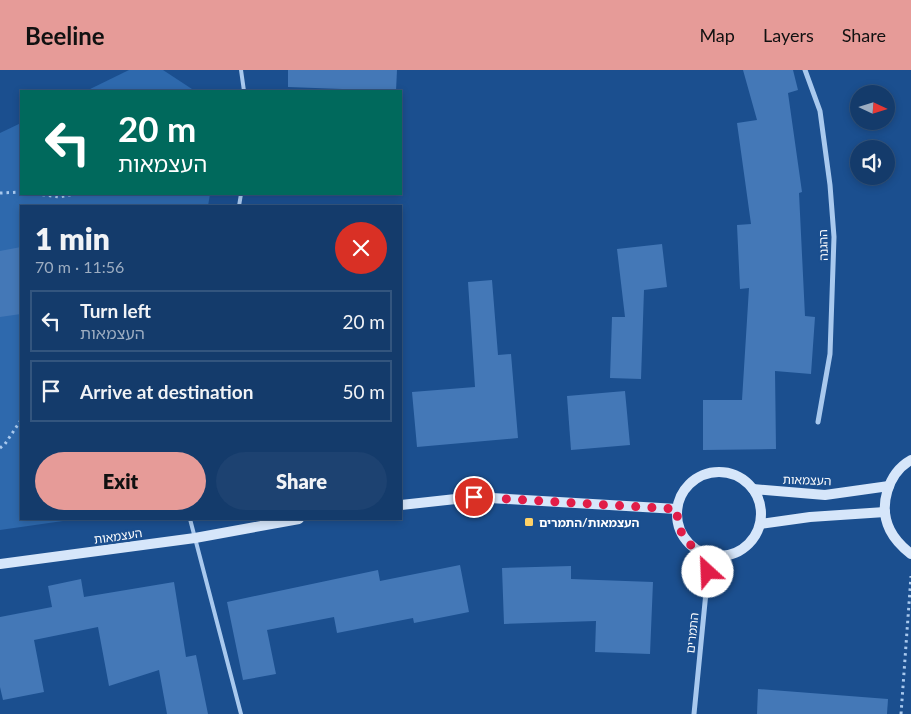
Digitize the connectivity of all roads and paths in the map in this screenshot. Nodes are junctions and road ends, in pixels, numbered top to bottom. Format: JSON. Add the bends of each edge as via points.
{"nodes":[{"id":1,"x":241,"y":70,"type":"edge"},
{"id":2,"x":806,"y":70,"type":"edge"},
{"id":3,"x":244,"y":90,"type":"edge"},
{"id":4,"x":20,"y":192,"type":"edge"},
{"id":5,"x":0,"y":193,"type":"edge"},
{"id":6,"x":44,"y":195,"type":"edge"},
{"id":7,"x":69,"y":195,"type":"edge"},
{"id":8,"x":20,"y":422,"type":"edge"},
{"id":9,"x":818,"y":422,"type":"dead end"},
{"id":10,"x":0,"y":448,"type":"edge"},
{"id":11,"x":911,"y":460,"type":"edge"},
{"id":12,"x":889,"y":486,"type":"junction"},
{"id":13,"x":753,"y":489,"type":"junction"},
{"id":14,"x":402,"y":505,"type":"edge"},
{"id":15,"x":677,"y":509,"type":"junction"},
{"id":16,"x":885,"y":512,"type":"junction"},
{"id":17,"x":190,"y":520,"type":"edge"},
{"id":18,"x":294,"y":520,"type":"edge"},
{"id":19,"x":760,"y":524,"type":"junction"},
{"id":20,"x":195,"y":538,"type":"junction"},
{"id":21,"x":911,"y":554,"type":"edge"},
{"id":22,"x":704,"y":555,"type":"junction"},
{"id":23,"x":0,"y":564,"type":"edge"},
{"id":24,"x":911,"y":576,"type":"edge"},
{"id":25,"x":241,"y":714,"type":"edge"},
{"id":26,"x":694,"y":714,"type":"edge"},
{"id":27,"x":901,"y":714,"type":"edge"}],
"edges":[{"from":1,"to":3,"type":"lane"},
{"from":2,"to":9,"type":"street","name":"ההגנה","via":[[820,111],[834,238],[830,354]]},
{"from":4,"to":5,"type":"path"},
{"from":6,"to":7,"type":"path"},
{"from":8,"to":10,"type":"path"},
{"from":11,"to":12,"type":"street","via":[[896,473]]},
{"from":12,"to":13,"type":"street","name":"העצמאות","via":[[825,495]]},
{"from":12,"to":16,"type":"street"},
{"from":13,"to":15,"type":"street","via":[[730,473],[715,472],[690,484],[681,495]]},
{"from":13,"to":19,"type":"street","via":[[761,512]]},
{"from":14,"to":15,"type":"street","via":[[474,497]]},
{"from":15,"to":22,"type":"street","via":[[677,523],[683,536]]},
{"from":16,"to":19,"type":"street"},
{"from":16,"to":21,"type":"street","via":[[889,529]]},
{"from":17,"to":20,"type":"lane"},
{"from":18,"to":20,"type":"street","name":"העצמאות"},
{"from":19,"to":22,"type":"street","via":[[745,548],[725,556]]},
{"from":20,"to":23,"type":"street","name":"העצמאות"},
{"from":20,"to":25,"type":"lane"},
{"from":22,"to":26,"type":"street","name":"התמרים","via":[[708,572]]},
{"from":24,"to":27,"type":"path"}]}
